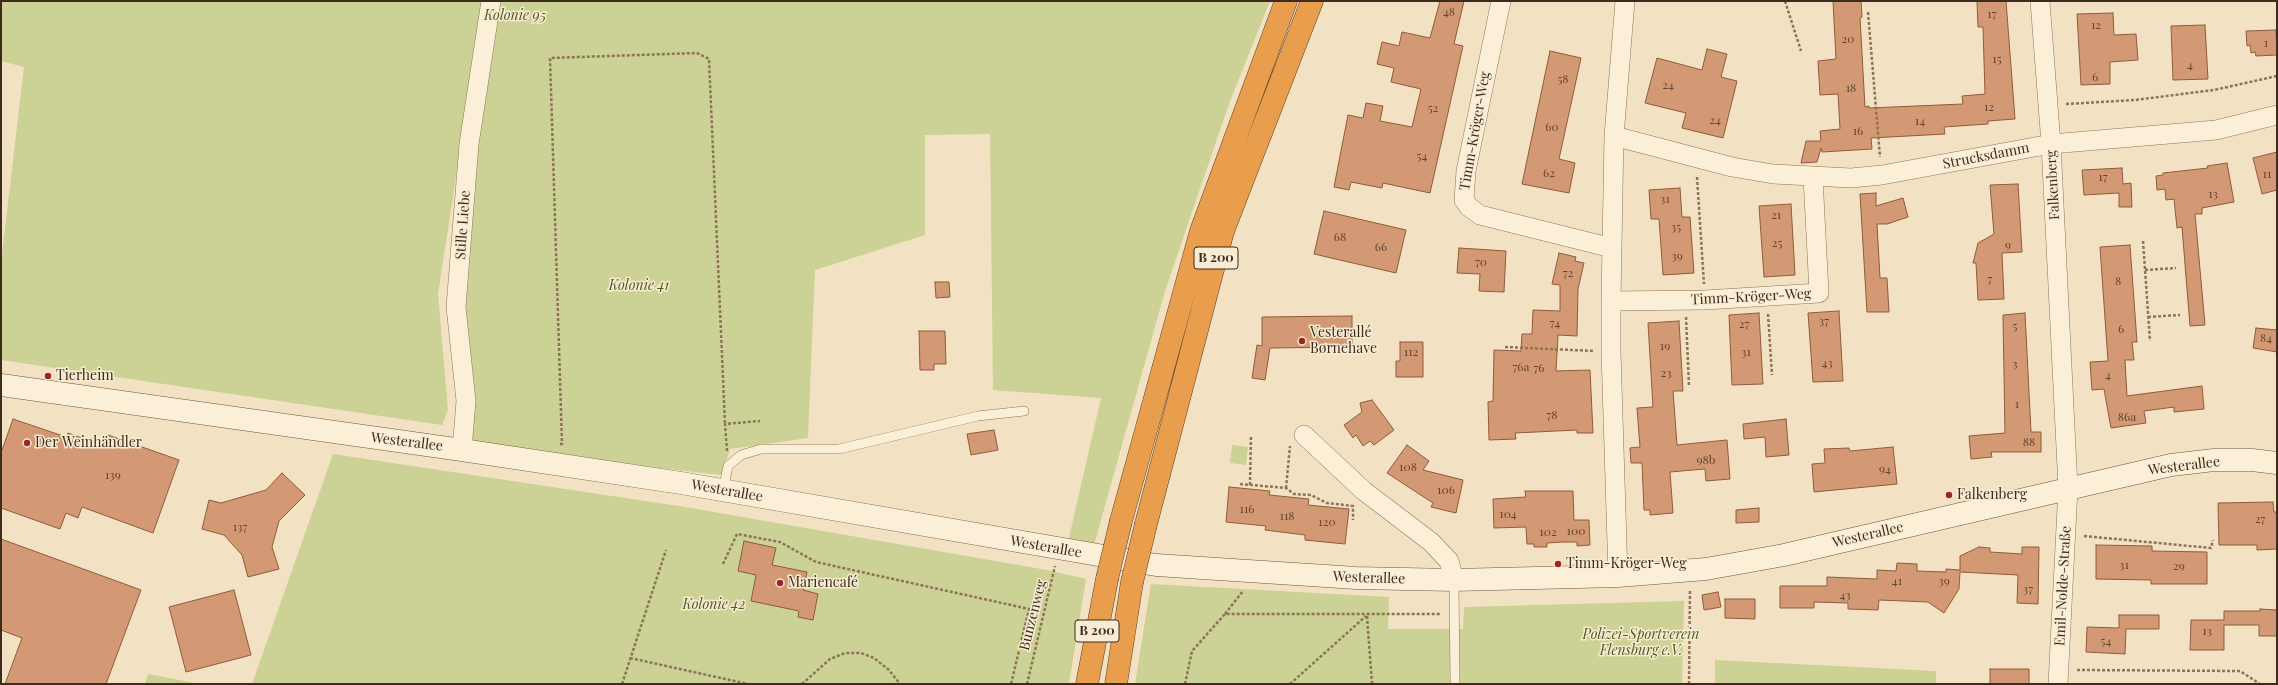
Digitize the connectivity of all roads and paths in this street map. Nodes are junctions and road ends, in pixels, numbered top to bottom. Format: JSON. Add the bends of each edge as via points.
{"nodes":[{"id":1,"x":491,"y":1,"type":"edge"},
{"id":2,"x":1286,"y":1,"type":"edge"},
{"id":3,"x":1312,"y":1,"type":"edge"},
{"id":4,"x":1501,"y":1,"type":"edge"},
{"id":5,"x":1625,"y":1,"type":"edge"},
{"id":6,"x":1785,"y":1,"type":"edge"},
{"id":7,"x":2040,"y":1,"type":"edge"},
{"id":8,"x":1868,"y":12,"type":"dead end"},
{"id":9,"x":1801,"y":51,"type":"dead end"},
{"id":10,"x":2277,"y":76,"type":"edge"},
{"id":11,"x":2048,"y":105,"type":"junction"},
{"id":12,"x":2277,"y":115,"type":"edge"},
{"id":13,"x":1614,"y":136,"type":"junction"},
{"id":14,"x":2051,"y":144,"type":"junction"},
{"id":15,"x":1696,"y":158,"type":"junction"},
{"id":16,"x":1882,"y":175,"type":"junction"},
{"id":17,"x":1813,"y":177,"type":"junction"},
{"id":18,"x":2143,"y":241,"type":"dead end"},
{"id":19,"x":1612,"y":248,"type":"junction"},
{"id":20,"x":2176,"y":268,"type":"dead end"},
{"id":21,"x":2145,"y":270,"type":"junction"},
{"id":22,"x":1704,"y":287,"type":"dead end"},
{"id":23,"x":1611,"y":301,"type":"junction"},
{"id":24,"x":2180,"y":315,"type":"dead end"},
{"id":25,"x":1768,"y":316,"type":"dead end"},
{"id":26,"x":2148,"y":317,"type":"junction"},
{"id":27,"x":1686,"y":320,"type":"dead end"},
{"id":28,"x":2150,"y":342,"type":"dead end"},
{"id":29,"x":1504,"y":347,"type":"dead end"},
{"id":30,"x":1611,"y":352,"type":"junction"},
{"id":31,"x":1772,"y":375,"type":"dead end"},
{"id":32,"x":1,"y":385,"type":"edge"},
{"id":33,"x":1689,"y":386,"type":"dead end"},
{"id":34,"x":1024,"y":411,"type":"dead end"},
{"id":35,"x":760,"y":421,"type":"dead end"},
{"id":36,"x":725,"y":424,"type":"junction"},
{"id":37,"x":1251,"y":436,"type":"dead end"},
{"id":38,"x":1297,"y":439,"type":"joint"},
{"id":39,"x":562,"y":444,"type":"dead end"},
{"id":40,"x":462,"y":450,"type":"junction"},
{"id":41,"x":2277,"y":463,"type":"edge"},
{"id":42,"x":728,"y":466,"type":"junction"},
{"id":43,"x":1240,"y":484,"type":"dead end"},
{"id":44,"x":1250,"y":485,"type":"junction"},
{"id":45,"x":1286,"y":488,"type":"junction"},
{"id":46,"x":2068,"y":488,"type":"junction"},
{"id":47,"x":723,"y":490,"type":"junction"},
{"id":48,"x":1353,"y":520,"type":"dead end"},
{"id":49,"x":2065,"y":535,"type":"junction"},
{"id":50,"x":2213,"y":540,"type":"dead end"},
{"id":51,"x":666,"y":550,"type":"dead end"},
{"id":52,"x":1059,"y":550,"type":"junction"},
{"id":53,"x":723,"y":564,"type":"dead end"},
{"id":54,"x":1690,"y":570,"type":"junction"},
{"id":55,"x":1253,"y":572,"type":"junction"},
{"id":56,"x":1618,"y":576,"type":"junction"},
{"id":57,"x":1454,"y":580,"type":"junction"},
{"id":58,"x":1225,"y":614,"type":"junction"},
{"id":59,"x":1455,"y":614,"type":"junction"},
{"id":60,"x":1367,"y":615,"type":"junction"},
{"id":61,"x":630,"y":658,"type":"junction"},
{"id":62,"x":2058,"y":677,"type":"edge"},
{"id":63,"x":622,"y":684,"type":"edge"},
{"id":64,"x":748,"y":684,"type":"edge"},
{"id":65,"x":802,"y":684,"type":"edge"},
{"id":66,"x":900,"y":684,"type":"edge"},
{"id":67,"x":1011,"y":684,"type":"edge"},
{"id":68,"x":1027,"y":684,"type":"edge"},
{"id":69,"x":1087,"y":684,"type":"edge"},
{"id":70,"x":1116,"y":684,"type":"edge"},
{"id":71,"x":1184,"y":684,"type":"edge"},
{"id":72,"x":1290,"y":684,"type":"edge"},
{"id":73,"x":1372,"y":684,"type":"edge"},
{"id":74,"x":1455,"y":684,"type":"edge"},
{"id":75,"x":1689,"y":684,"type":"edge"},
{"id":76,"x":2260,"y":684,"type":"edge"}],
"edges":[{"from":1,"to":40,"type":"street","name":"Stille Liebe","via":[[469,144],[456,307],[466,401]]},
{"from":2,"to":69,"type":"highway","number":"B 200","bridge":true,"via":[[1201,231],[1121,521]]},
{"from":3,"to":70,"type":"highway","number":"B 200","bridge":true,"via":[[1223,231],[1132,582]]},
{"from":4,"to":19,"type":"street","name":"Timm-Kröger-Weg","via":[[1466,171],[1464,200],[1469,208],[1480,215]]},
{"from":5,"to":13,"type":"street"},
{"from":6,"to":9,"type":"path"},
{"from":7,"to":11,"type":"street","name":"Falkenberg"},
{"from":8,"to":16,"type":"path"},
{"from":10,"to":11,"type":"path","via":[[2214,90],[2134,100]]},
{"from":11,"to":14,"type":"street","name":"Falkenberg"},
{"from":12,"to":14,"type":"street","name":"Strucksdamm","via":[[2216,130]]},
{"from":13,"to":15,"type":"street","name":"Strucksdamm"},
{"from":13,"to":19,"type":"street"},
{"from":14,"to":16,"type":"street","name":"Strucksdamm"},
{"from":14,"to":46,"type":"street","name":"Falkenberg"},
{"from":15,"to":17,"type":"street","name":"Strucksdamm","via":[[1773,174]]},
{"from":15,"to":22,"type":"path"},
{"from":16,"to":17,"type":"street","name":"Strucksdamm"},
{"from":17,"to":23,"type":"street","name":"Timm-Kröger-Weg","via":[[1819,293],[1705,300]]},
{"from":18,"to":21,"type":"path"},
{"from":19,"to":23,"type":"street"},
{"from":20,"to":21,"type":"path"},
{"from":21,"to":26,"type":"path"},
{"from":23,"to":30,"type":"street"},
{"from":24,"to":26,"type":"path"},
{"from":25,"to":31,"type":"path"},
{"from":26,"to":28,"type":"path"},
{"from":27,"to":33,"type":"path"},
{"from":29,"to":30,"type":"path"},
{"from":30,"to":56,"type":"street"},
{"from":32,"to":40,"type":"street","name":"Westerallee"},
{"from":34,"to":42,"type":"lane","via":[[978,416],[839,449],[761,449],[741,455]]},
{"from":35,"to":36,"type":"path"},
{"from":36,"to":39,"type":"path","via":[[709,59],[697,53],[550,58]]},
{"from":36,"to":42,"type":"path"},
{"from":37,"to":44,"type":"path"},
{"from":38,"to":45,"type":"path"},
{"from":38,"to":57,"type":"street","via":[[1431,542],[1449,561]]},
{"from":40,"to":47,"type":"street","name":"Westerallee"},
{"from":41,"to":46,"type":"street","name":"Westerallee","via":[[2214,460],[2171,465]]},
{"from":42,"to":47,"type":"lane"},
{"from":43,"to":44,"type":"path"},
{"from":44,"to":45,"type":"path"},
{"from":45,"to":48,"type":"path","via":[[1294,494],[1311,495],[1327,503],[1353,506]]},
{"from":46,"to":49,"type":"street","name":"Emil-Nolde-Straße"},
{"from":46,"to":54,"type":"street","name":"Westerallee","via":[[1784,555]]},
{"from":47,"to":52,"type":"street","name":"Westerallee"},
{"from":49,"to":50,"type":"path","via":[[2211,548]]},
{"from":49,"to":62,"type":"street","name":"Emil-Nolde-Straße"},
{"from":51,"to":61,"type":"path"},
{"from":52,"to":55,"type":"street","name":"Westerallee","via":[[1156,565]]},
{"from":52,"to":68,"type":"path","name":"Bunzenweg"},
{"from":53,"to":67,"type":"path","via":[[737,534],[780,542],[816,562],[1028,608]]},
{"from":54,"to":56,"type":"street","name":"Westerallee"},
{"from":54,"to":75,"type":"path"},
{"from":55,"to":57,"type":"street","name":"Westerallee"},
{"from":55,"to":58,"type":"path","via":[[1249,583]]},
{"from":56,"to":57,"type":"street","name":"Westerallee"},
{"from":57,"to":59,"type":"lane"},
{"from":58,"to":60,"type":"path"},
{"from":58,"to":71,"type":"path","via":[[1192,651]]},
{"from":59,"to":60,"type":"path"},
{"from":59,"to":74,"type":"lane"},
{"from":60,"to":72,"type":"path"},
{"from":60,"to":73,"type":"path"},
{"from":61,"to":63,"type":"path"},
{"from":61,"to":64,"type":"path"},
{"from":62,"to":76,"type":"path","via":[[2240,670]]},
{"from":65,"to":66,"type":"path","via":[[830,659],[845,653],[861,653],[874,658],[889,670]]}]}
